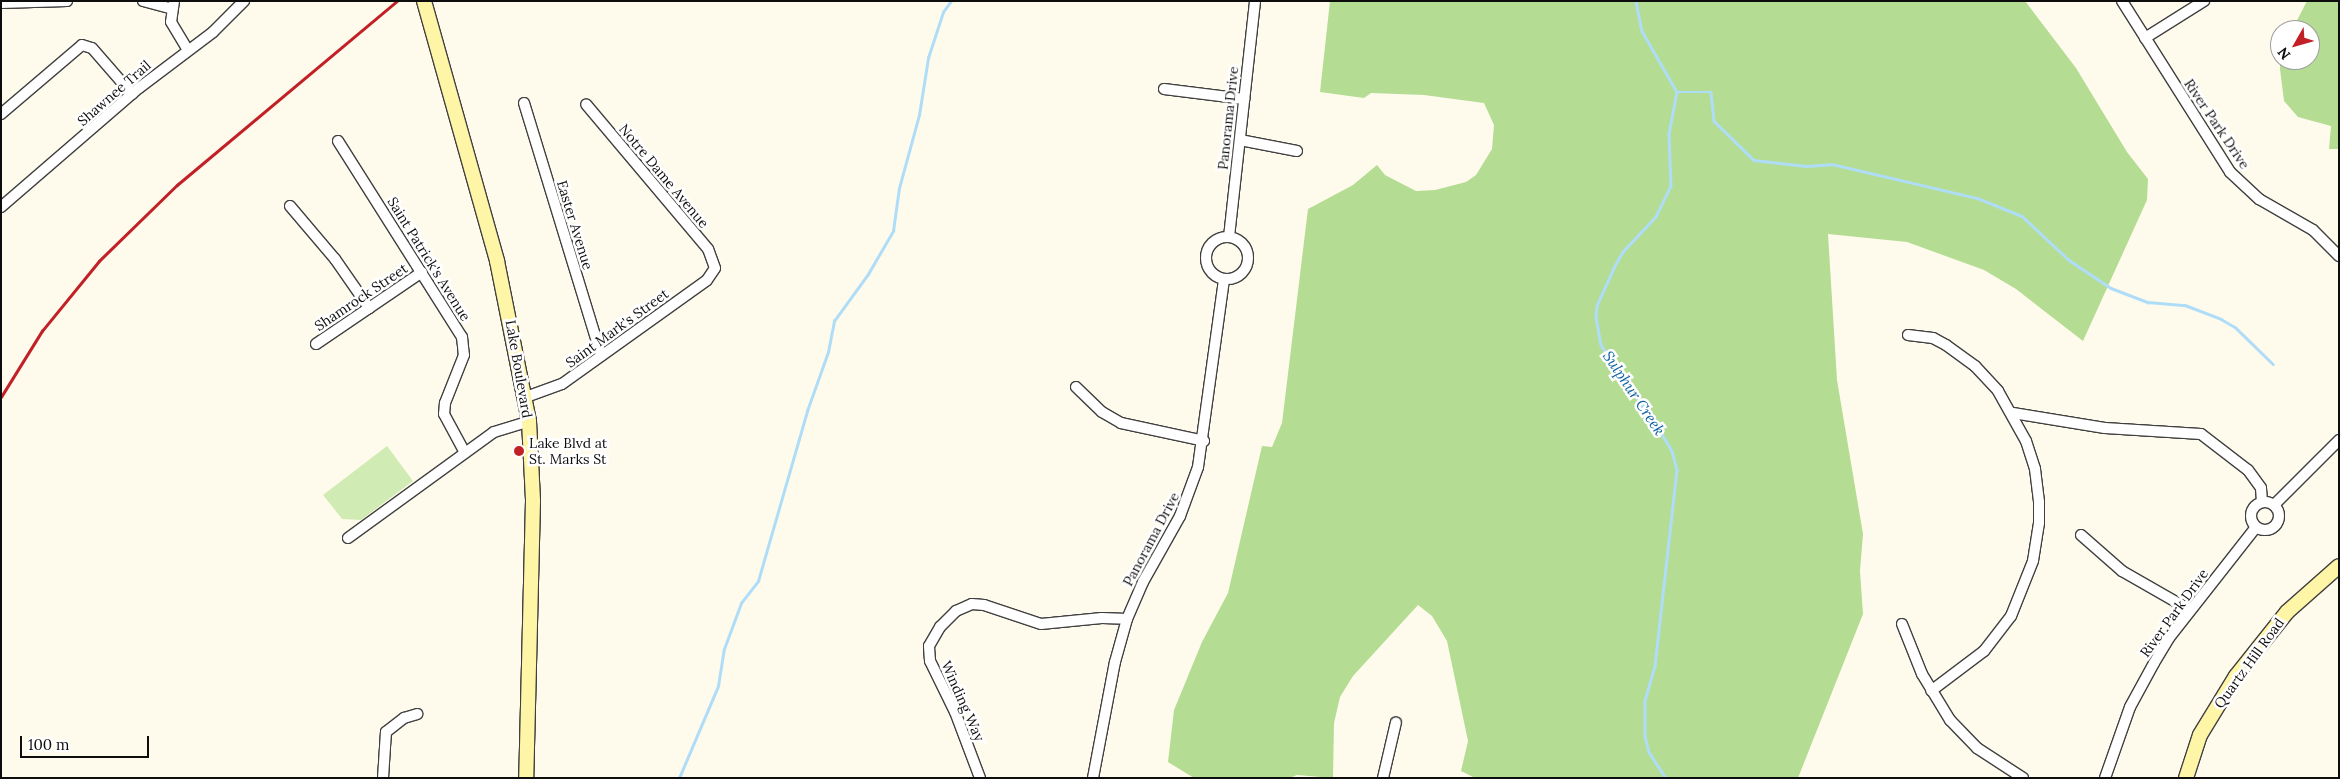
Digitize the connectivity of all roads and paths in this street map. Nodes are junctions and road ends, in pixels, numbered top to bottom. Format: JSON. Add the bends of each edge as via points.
{"nodes":[{"id":1,"x":67,"y":1,"type":"edge"},
{"id":2,"x":143,"y":1,"type":"edge"},
{"id":3,"x":244,"y":1,"type":"edge"},
{"id":4,"x":1255,"y":1,"type":"edge"},
{"id":5,"x":2122,"y":1,"type":"edge"},
{"id":6,"x":2204,"y":1,"type":"edge"},
{"id":7,"x":1,"y":3,"type":"edge"},
{"id":8,"x":173,"y":5,"type":"edge"},
{"id":9,"x":426,"y":8,"type":"edge"},
{"id":10,"x":2145,"y":38,"type":"junction"},
{"id":11,"x":188,"y":50,"type":"junction"},
{"id":12,"x":1164,"y":88,"type":"dead end"},
{"id":13,"x":132,"y":94,"type":"junction"},
{"id":14,"x":1244,"y":99,"type":"junction"},
{"id":15,"x":524,"y":103,"type":"dead end"},
{"id":16,"x":586,"y":104,"type":"dead end"},
{"id":17,"x":2,"y":112,"type":"edge"},
{"id":18,"x":1240,"y":140,"type":"junction"},
{"id":19,"x":338,"y":141,"type":"dead end"},
{"id":20,"x":1297,"y":150,"type":"dead end"},
{"id":21,"x":290,"y":206,"type":"dead end"},
{"id":22,"x":1,"y":207,"type":"edge"},
{"id":23,"x":1229,"y":237,"type":"junction"},
{"id":24,"x":2339,"y":256,"type":"edge"},
{"id":25,"x":715,"y":268,"type":"joint"},
{"id":26,"x":422,"y":272,"type":"junction"},
{"id":27,"x":1224,"y":280,"type":"junction"},
{"id":28,"x":369,"y":308,"type":"junction"},
{"id":29,"x":1908,"y":335,"type":"dead end"},
{"id":30,"x":316,"y":344,"type":"dead end"},
{"id":31,"x":601,"y":355,"type":"junction"},
{"id":32,"x":1076,"y":387,"type":"dead end"},
{"id":33,"x":526,"y":398,"type":"junction"},
{"id":34,"x":2013,"y":413,"type":"junction"},
{"id":35,"x":529,"y":421,"type":"junction"},
{"id":36,"x":2339,"y":440,"type":"edge"},
{"id":37,"x":1204,"y":441,"type":"junction"},
{"id":38,"x":465,"y":453,"type":"junction"},
{"id":39,"x":2262,"y":501,"type":"junction"},
{"id":40,"x":2274,"y":505,"type":"junction"},
{"id":41,"x":2256,"y":527,"type":"junction"},
{"id":42,"x":2081,"y":535,"type":"dead end"},
{"id":43,"x":348,"y":538,"type":"dead end"},
{"id":44,"x":2339,"y":566,"type":"edge"},
{"id":45,"x":2190,"y":610,"type":"junction"},
{"id":46,"x":1127,"y":619,"type":"junction"},
{"id":47,"x":1902,"y":624,"type":"dead end"},
{"id":48,"x":1931,"y":692,"type":"junction"},
{"id":49,"x":417,"y":714,"type":"dead end"},
{"id":50,"x":1396,"y":722,"type":"dead end"},
{"id":51,"x":383,"y":778,"type":"edge"},
{"id":52,"x":526,"y":778,"type":"edge"},
{"id":53,"x":980,"y":778,"type":"edge"},
{"id":54,"x":1093,"y":778,"type":"edge"},
{"id":55,"x":1383,"y":778,"type":"edge"},
{"id":56,"x":2023,"y":778,"type":"edge"},
{"id":57,"x":2105,"y":778,"type":"edge"},
{"id":58,"x":2186,"y":778,"type":"edge"}],
"edges":[{"from":1,"to":7,"type":"street"},
{"from":2,"to":8,"type":"street"},
{"from":3,"to":11,"type":"street","name":"Shawnee Trail","via":[[213,32]]},
{"from":4,"to":14,"type":"street","name":"Panorama Drive"},
{"from":5,"to":10,"type":"street","name":"River Park Drive"},
{"from":6,"to":10,"type":"street"},
{"from":8,"to":11,"type":"street","via":[[174,29]]},
{"from":9,"to":33,"type":"main road","name":"Lake Boulevard","via":[[497,261]]},
{"from":10,"to":24,"type":"street","name":"River Park Drive","via":[[2230,172],[2259,199],[2313,230]]},
{"from":11,"to":13,"type":"street","name":"Shawnee Trail"},
{"from":12,"to":14,"type":"street"},
{"from":13,"to":17,"type":"street","via":[[92,48],[82,45]]},
{"from":13,"to":22,"type":"street","name":"Shawnee Trail"},
{"from":14,"to":18,"type":"street","name":"Panorama Drive"},
{"from":15,"to":31,"type":"street","name":"Easter Avenue"},
{"from":16,"to":25,"type":"street","name":"Notre Dame Avenue","via":[[708,249]]},
{"from":18,"to":20,"type":"street"},
{"from":18,"to":23,"type":"street","name":"Panorama Drive"},
{"from":19,"to":26,"type":"street","name":"Saint Patrick's Avenue"},
{"from":21,"to":28,"type":"street","via":[[329,252]]},
{"from":23,"to":27,"type":"street","via":[[1215,241],[1206,258],[1213,274]]},
{"from":23,"to":27,"type":"street","via":[[1245,248],[1248,261],[1242,274]]},
{"from":25,"to":31,"type":"street","name":"Saint Mark's Street","via":[[707,280]]},
{"from":26,"to":28,"type":"street","name":"Shamrock Street"},
{"from":26,"to":38,"type":"street","name":"Saint Patrick's Avenue","via":[[462,337],[464,355],[445,403],[444,414]]},
{"from":27,"to":37,"type":"street","name":"Panorama Drive"},
{"from":28,"to":30,"type":"street","name":"Shamrock Street"},
{"from":29,"to":34,"type":"street","via":[[1933,338],[1960,353],[1990,380]]},
{"from":31,"to":33,"type":"street","name":"Saint Mark's Street","via":[[558,387]]},
{"from":32,"to":37,"type":"street","via":[[1102,412],[1121,423]]},
{"from":33,"to":35,"type":"main road","name":"Lake Boulevard"},
{"from":34,"to":39,"type":"street","via":[[2105,428],[2201,434],[2248,470],[2261,488]]},
{"from":34,"to":48,"type":"street","via":[[2033,462],[2039,502],[2037,542],[2028,581],[2011,616],[1990,645]]},
{"from":35,"to":38,"type":"street","via":[[494,432]]},
{"from":35,"to":52,"type":"main road","name":"Lake Boulevard","via":[[533,501]]},
{"from":36,"to":40,"type":"street"},
{"from":37,"to":46,"type":"street","name":"Panorama Drive","via":[[1190,495],[1135,597]]},
{"from":38,"to":43,"type":"street"},
{"from":39,"to":40,"type":"street"},
{"from":39,"to":41,"type":"street","via":[[2251,511]]},
{"from":40,"to":41,"type":"street","via":[[2278,518],[2274,526],[2266,530]]},
{"from":41,"to":45,"type":"street","name":"River Park Drive"},
{"from":42,"to":45,"type":"street","via":[[2122,571]]},
{"from":44,"to":58,"type":"main road","name":"Quartz Hill Road","via":[[2287,612],[2236,676],[2200,735]]},
{"from":45,"to":57,"type":"street","name":"River Park Drive","via":[[2140,687],[2122,725]]},
{"from":46,"to":53,"type":"street","name":"Winding Way","via":[[1040,624],[972,604],[956,611],[940,627],[929,646],[930,661],[955,712]]},
{"from":46,"to":54,"type":"street","name":"Panorama Drive","via":[[1115,662]]},
{"from":47,"to":48,"type":"street"},
{"from":48,"to":56,"type":"street","via":[[1950,720],[1978,748]]},
{"from":49,"to":51,"type":"street","via":[[404,718],[386,732]]},
{"from":50,"to":55,"type":"street"}]}
